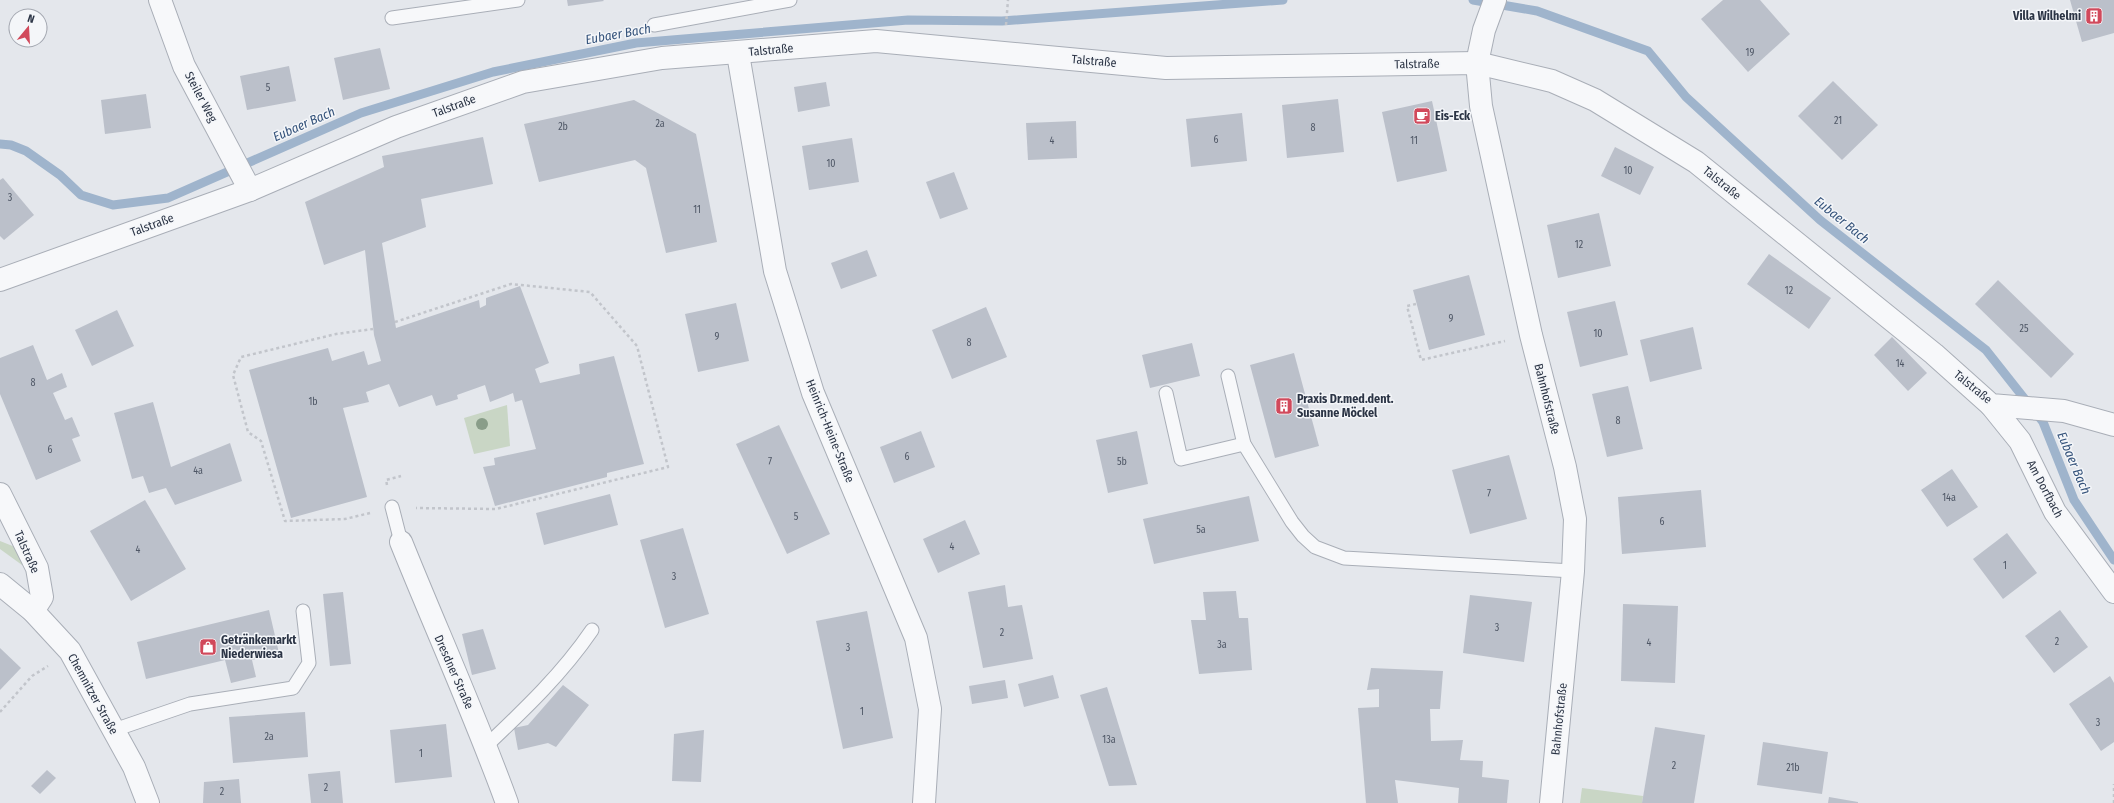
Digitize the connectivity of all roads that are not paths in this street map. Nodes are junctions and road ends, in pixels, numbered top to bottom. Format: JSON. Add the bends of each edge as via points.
{"nodes":[{"id":1,"x":160,"y":0,"type":"edge"},
{"id":2,"x":518,"y":0,"type":"edge"},
{"id":3,"x":790,"y":0,"type":"edge"},
{"id":4,"x":1495,"y":0,"type":"edge"},
{"id":5,"x":392,"y":18,"type":"dead end"},
{"id":6,"x":654,"y":25,"type":"dead end"},
{"id":7,"x":738,"y":54,"type":"junction"},
{"id":8,"x":1477,"y":63,"type":"junction"},
{"id":9,"x":246,"y":184,"type":"junction"},
{"id":10,"x":0,"y":280,"type":"edge"},
{"id":11,"x":1228,"y":376,"type":"dead end"},
{"id":12,"x":1166,"y":393,"type":"dead end"},
{"id":13,"x":1998,"y":405,"type":"junction"},
{"id":14,"x":2114,"y":425,"type":"edge"},
{"id":15,"x":1244,"y":444,"type":"junction"},
{"id":16,"x":0,"y":494,"type":"edge"},
{"id":17,"x":392,"y":507,"type":"road end"},
{"id":18,"x":401,"y":542,"type":"joint"},
{"id":19,"x":1573,"y":571,"type":"junction"},
{"id":20,"x":0,"y":584,"type":"edge"},
{"id":21,"x":2114,"y":592,"type":"edge"},
{"id":22,"x":33,"y":611,"type":"junction"},
{"id":23,"x":303,"y":611,"type":"dead end"},
{"id":24,"x":592,"y":630,"type":"dead end"},
{"id":25,"x":114,"y":730,"type":"junction"},
{"id":26,"x":486,"y":746,"type":"junction"},
{"id":27,"x":148,"y":803,"type":"edge"},
{"id":28,"x":507,"y":803,"type":"edge"},
{"id":29,"x":924,"y":803,"type":"edge"},
{"id":30,"x":1551,"y":803,"type":"edge"}],
"edges":[{"from":1,"to":9,"type":"street","name":"Steiler Weg","via":[[184,66]]},
{"from":2,"to":5,"type":"lane"},
{"from":3,"to":6,"type":"lane"},
{"from":4,"to":8,"type":"street","name":"Bahnhofstraße","via":[[1484,30]]},
{"from":7,"to":8,"type":"street","name":"Talstraße","via":[[876,40],[1166,68]]},
{"from":7,"to":9,"type":"street","name":"Talstraße","via":[[662,58],[523,82]]},
{"from":7,"to":29,"type":"street","name":"Heinrich-Heine-Straße","via":[[775,271],[813,393],[916,638],[930,709]]},
{"from":8,"to":13,"type":"street","name":"Talstraße","via":[[1552,81],[1595,100],[1696,162]]},
{"from":8,"to":19,"type":"street","name":"Bahnhofstraße","via":[[1483,114],[1531,335],[1565,467],[1575,519]]},
{"from":9,"to":10,"type":"street","name":"Talstraße"},
{"from":11,"to":15,"type":"lane"},
{"from":12,"to":15,"type":"lane","via":[[1181,459]]},
{"from":13,"to":14,"type":"street","name":"Talstraße","via":[[2064,411]]},
{"from":13,"to":21,"type":"street","name":"Am Dorfbach","via":[[2020,441],[2054,512]]},
{"from":15,"to":19,"type":"lane","via":[[1302,536],[1315,547],[1329,553],[1344,558]]},
{"from":16,"to":22,"type":"street","name":"Talstraße","via":[[37,568],[42,597]]},
{"from":17,"to":18,"type":"lane"},
{"from":18,"to":26,"type":"street","name":"Dresdner Straße"},
{"from":19,"to":30,"type":"street","name":"Bahnhofstraße"},
{"from":20,"to":22,"type":"street","name":"Chemnitzer Straße"},
{"from":22,"to":25,"type":"street","name":"Chemnitzer Straße","via":[[70,651]]},
{"from":23,"to":25,"type":"lane","via":[[309,663],[293,688],[190,704]]},
{"from":24,"to":26,"type":"lane","via":[[577,653],[547,688]]},
{"from":25,"to":27,"type":"street","name":"Chemnitzer Straße","via":[[134,767]]},
{"from":26,"to":28,"type":"street","name":"Dresdner Straße"}]}
